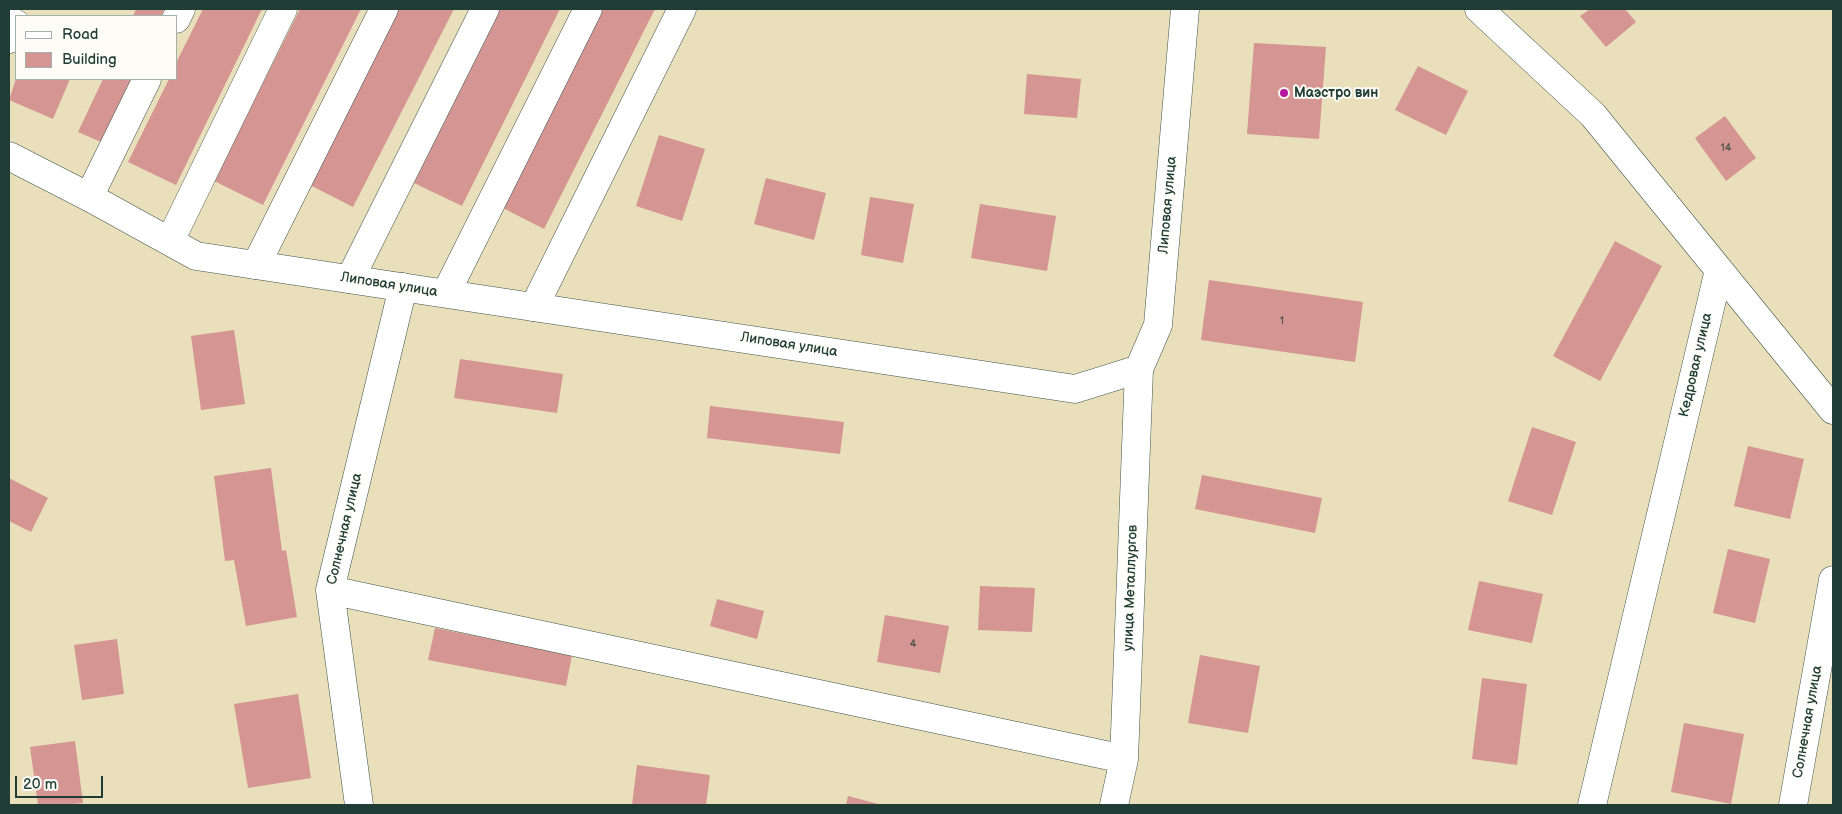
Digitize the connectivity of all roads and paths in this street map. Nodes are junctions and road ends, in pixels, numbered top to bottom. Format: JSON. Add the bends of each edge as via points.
{"nodes":[{"id":1,"x":282,"y":9,"type":"edge"},
{"id":2,"x":384,"y":9,"type":"edge"},
{"id":3,"x":485,"y":9,"type":"edge"},
{"id":4,"x":588,"y":9,"type":"edge"},
{"id":5,"x":682,"y":9,"type":"edge"},
{"id":6,"x":1185,"y":9,"type":"edge"},
{"id":7,"x":1479,"y":9,"type":"edge"},
{"id":8,"x":15,"y":26,"type":"edge"},
{"id":9,"x":9,"y":39,"type":"edge"},
{"id":10,"x":147,"y":80,"type":"edge"},
{"id":11,"x":9,"y":156,"type":"edge"},
{"id":12,"x":90,"y":196,"type":"junction"},
{"id":13,"x":170,"y":241,"type":"junction"},
{"id":14,"x":256,"y":265,"type":"junction"},
{"id":15,"x":1719,"y":270,"type":"junction"},
{"id":16,"x":350,"y":279,"type":"junction"},
{"id":17,"x":403,"y":287,"type":"junction"},
{"id":18,"x":446,"y":293,"type":"junction"},
{"id":19,"x":534,"y":307,"type":"junction"},
{"id":20,"x":1139,"y":369,"type":"junction"},
{"id":21,"x":1833,"y":410,"type":"edge"},
{"id":22,"x":1833,"y":580,"type":"edge"},
{"id":23,"x":330,"y":590,"type":"junction"},
{"id":24,"x":1124,"y":759,"type":"junction"},
{"id":25,"x":359,"y":805,"type":"edge"},
{"id":26,"x":1114,"y":805,"type":"edge"},
{"id":27,"x":1592,"y":805,"type":"edge"},
{"id":28,"x":1793,"y":805,"type":"edge"}],
"edges":[{"from":1,"to":13,"type":"street"},
{"from":2,"to":14,"type":"street"},
{"from":3,"to":16,"type":"street"},
{"from":4,"to":18,"type":"street"},
{"from":5,"to":19,"type":"street"},
{"from":6,"to":20,"type":"street","name":"Липовая улица","via":[[1158,325]]},
{"from":7,"to":15,"type":"street","via":[[1593,115]]},
{"from":8,"to":9,"type":"street"},
{"from":10,"to":12,"type":"street"},
{"from":11,"to":12,"type":"street","name":"Липовая улица"},
{"from":12,"to":13,"type":"street","name":"Липовая улица"},
{"from":13,"to":14,"type":"street","name":"Липовая улица","via":[[196,256]]},
{"from":14,"to":16,"type":"street","name":"Липовая улица"},
{"from":15,"to":21,"type":"street"},
{"from":15,"to":27,"type":"street","name":"Кедровая улица"},
{"from":16,"to":17,"type":"street","name":"Липовая улица"},
{"from":17,"to":18,"type":"street","name":"Липовая улица"},
{"from":17,"to":23,"type":"street","name":"Солнечная улица"},
{"from":18,"to":19,"type":"street","name":"Липовая улица"},
{"from":19,"to":20,"type":"street","name":"Липовая улица","via":[[1075,389]]},
{"from":20,"to":24,"type":"street","name":"улица Металлургов"},
{"from":22,"to":28,"type":"street","name":"Солнечная улица"},
{"from":23,"to":24,"type":"street"},
{"from":23,"to":25,"type":"street","name":"Солнечная улица"},
{"from":24,"to":26,"type":"street","name":"улица Металлургов"}]}
